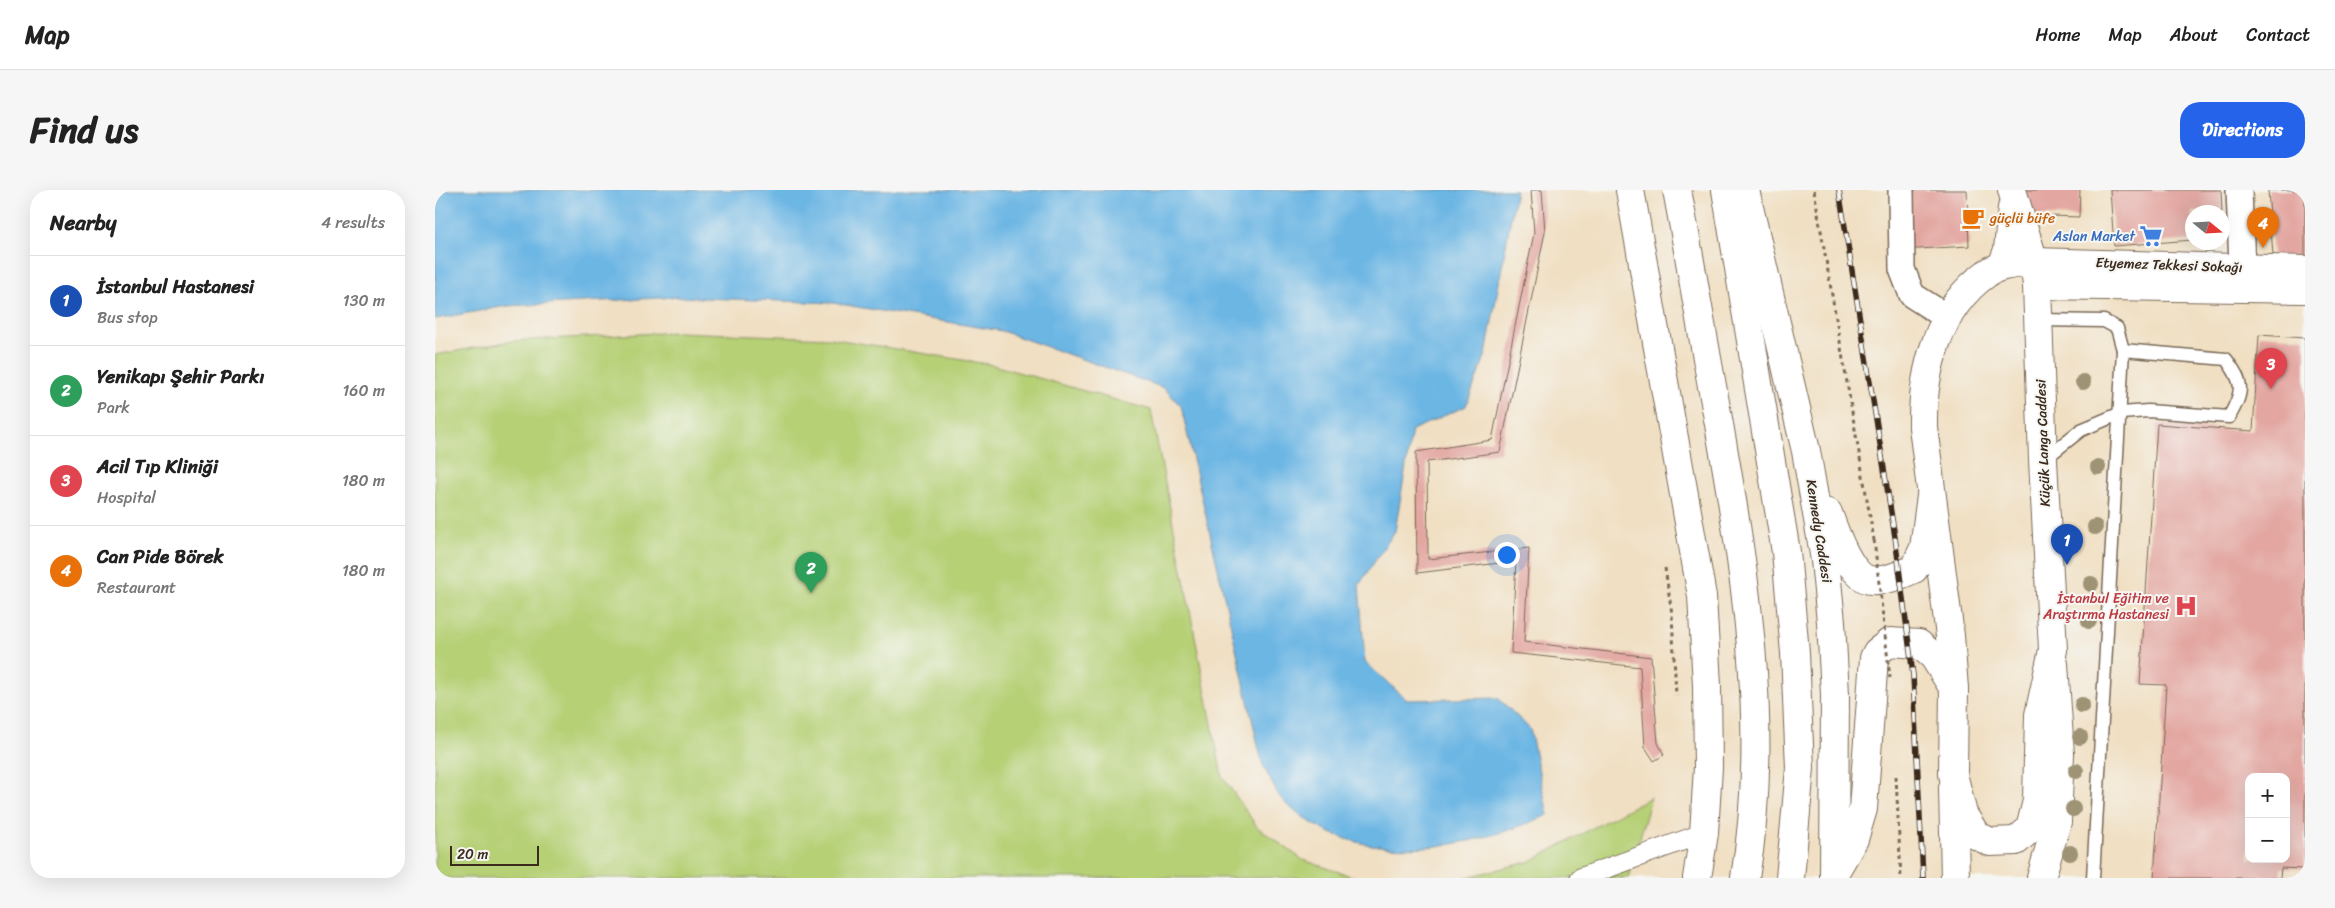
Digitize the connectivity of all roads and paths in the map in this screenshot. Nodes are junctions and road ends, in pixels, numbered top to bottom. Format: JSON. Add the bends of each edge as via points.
{"nodes":[{"id":1,"x":1630,"y":190,"type":"edge"},
{"id":2,"x":1677,"y":190,"type":"edge"},
{"id":3,"x":1726,"y":190,"type":"edge"},
{"id":4,"x":1745,"y":190,"type":"edge"},
{"id":5,"x":1813,"y":190,"type":"edge"},
{"id":6,"x":1901,"y":190,"type":"edge"},
{"id":7,"x":2239,"y":190,"type":"edge"},
{"id":8,"x":2012,"y":193,"type":"edge"},
{"id":9,"x":2003,"y":266,"type":"junction"},
{"id":10,"x":2242,"y":267,"type":"junction"},
{"id":11,"x":2305,"y":270,"type":"edge"},
{"id":12,"x":2035,"y":274,"type":"junction"},
{"id":13,"x":2305,"y":289,"type":"edge"},
{"id":14,"x":1948,"y":318,"type":"junction"},
{"id":15,"x":2038,"y":320,"type":"junction"},
{"id":16,"x":2123,"y":350,"type":"junction"},
{"id":17,"x":2121,"y":413,"type":"junction"},
{"id":18,"x":1806,"y":451,"type":"junction"},
{"id":19,"x":2043,"y":460,"type":"junction"},
{"id":20,"x":1931,"y":496,"type":"junction"},
{"id":21,"x":1665,"y":566,"type":"dead end"},
{"id":22,"x":2053,"y":650,"type":"junction"},
{"id":23,"x":1890,"y":678,"type":"dead end"},
{"id":24,"x":1954,"y":689,"type":"junction"},
{"id":25,"x":1676,"y":703,"type":"dead end"},
{"id":26,"x":1953,"y":774,"type":"junction"},
{"id":27,"x":1704,"y":833,"type":"junction"},
{"id":28,"x":1837,"y":876,"type":"edge"},
{"id":29,"x":1580,"y":878,"type":"edge"},
{"id":30,"x":1697,"y":878,"type":"edge"},
{"id":31,"x":1745,"y":878,"type":"edge"},
{"id":32,"x":1790,"y":878,"type":"edge"},
{"id":33,"x":1955,"y":878,"type":"edge"},
{"id":34,"x":2041,"y":878,"type":"edge"},
{"id":35,"x":2093,"y":878,"type":"edge"}],
"edges":[{"from":1,"to":27,"type":"main road","via":[[1702,596],[1708,767]]},
{"from":2,"to":31,"type":"main road","via":[[1747,595],[1755,680],[1755,760],[1751,846]]},
{"from":3,"to":32,"type":"main road","via":[[1786,552],[1800,768]]},
{"from":4,"to":18,"type":"main road","name":"Kennedy Caddesi"},
{"from":5,"to":23,"type":"path","bridge":true,"via":[[1874,540]]},
{"from":6,"to":14,"type":"street","via":[[1902,270],[1912,295]]},
{"from":7,"to":10,"type":"street"},
{"from":8,"to":9,"type":"main road","via":[[2008,250]]},
{"from":8,"to":12,"type":"main road","name":"Küçük Langa Caddesi"},
{"from":9,"to":12,"type":"main road"},
{"from":9,"to":14,"type":"main road","via":[[1986,273],[1957,302]]},
{"from":10,"to":11,"type":"main road","name":"Etyemez Tekkesi Sokağı"},
{"from":10,"to":12,"type":"main road","name":"Etyemez Tekkesi Sokağı"},
{"from":12,"to":13,"type":"main road","name":"Etyemez Tekkesi Sokağı"},
{"from":12,"to":15,"type":"main road","name":"Küçük Langa Caddesi"},
{"from":14,"to":20,"type":"main road","via":[[1934,345],[1923,397]]},
{"from":15,"to":16,"type":"lane","via":[[2105,321],[2117,328]]},
{"from":15,"to":19,"type":"main road","name":"Küçük Langa Caddesi"},
{"from":16,"to":17,"type":"lane"},
{"from":16,"to":17,"type":"lane","via":[[2226,359],[2239,376],[2240,398],[2229,417],[2148,411]]},
{"from":17,"to":19,"type":"lane","via":[[2081,430]]},
{"from":17,"to":35,"type":"lane"},
{"from":18,"to":20,"type":"main road","via":[[1839,542],[1857,573],[1868,580],[1892,578],[1914,569],[1924,548]]},
{"from":18,"to":28,"type":"main road","name":"Kennedy Caddesi","via":[[1825,560],[1831,622]]},
{"from":19,"to":22,"type":"main road","name":"Küçük Langa Caddesi"},
{"from":20,"to":24,"type":"main road","via":[[1943,574]]},
{"from":21,"to":25,"type":"path"},
{"from":22,"to":26,"type":"main road","via":[[2039,715],[2037,801],[2030,829],[2016,841],[1991,842],[1976,835],[1963,814]]},
{"from":22,"to":34,"type":"main road","name":"Küçük Langa Caddesi","via":[[2060,754],[2057,822]]},
{"from":24,"to":26,"type":"main road"},
{"from":24,"to":28,"type":"main road","via":[[1934,657],[1919,644],[1890,642],[1877,652],[1863,810]]},
{"from":26,"to":33,"type":"main road"},
{"from":27,"to":29,"type":"street"},
{"from":27,"to":30,"type":"main road"}]}
